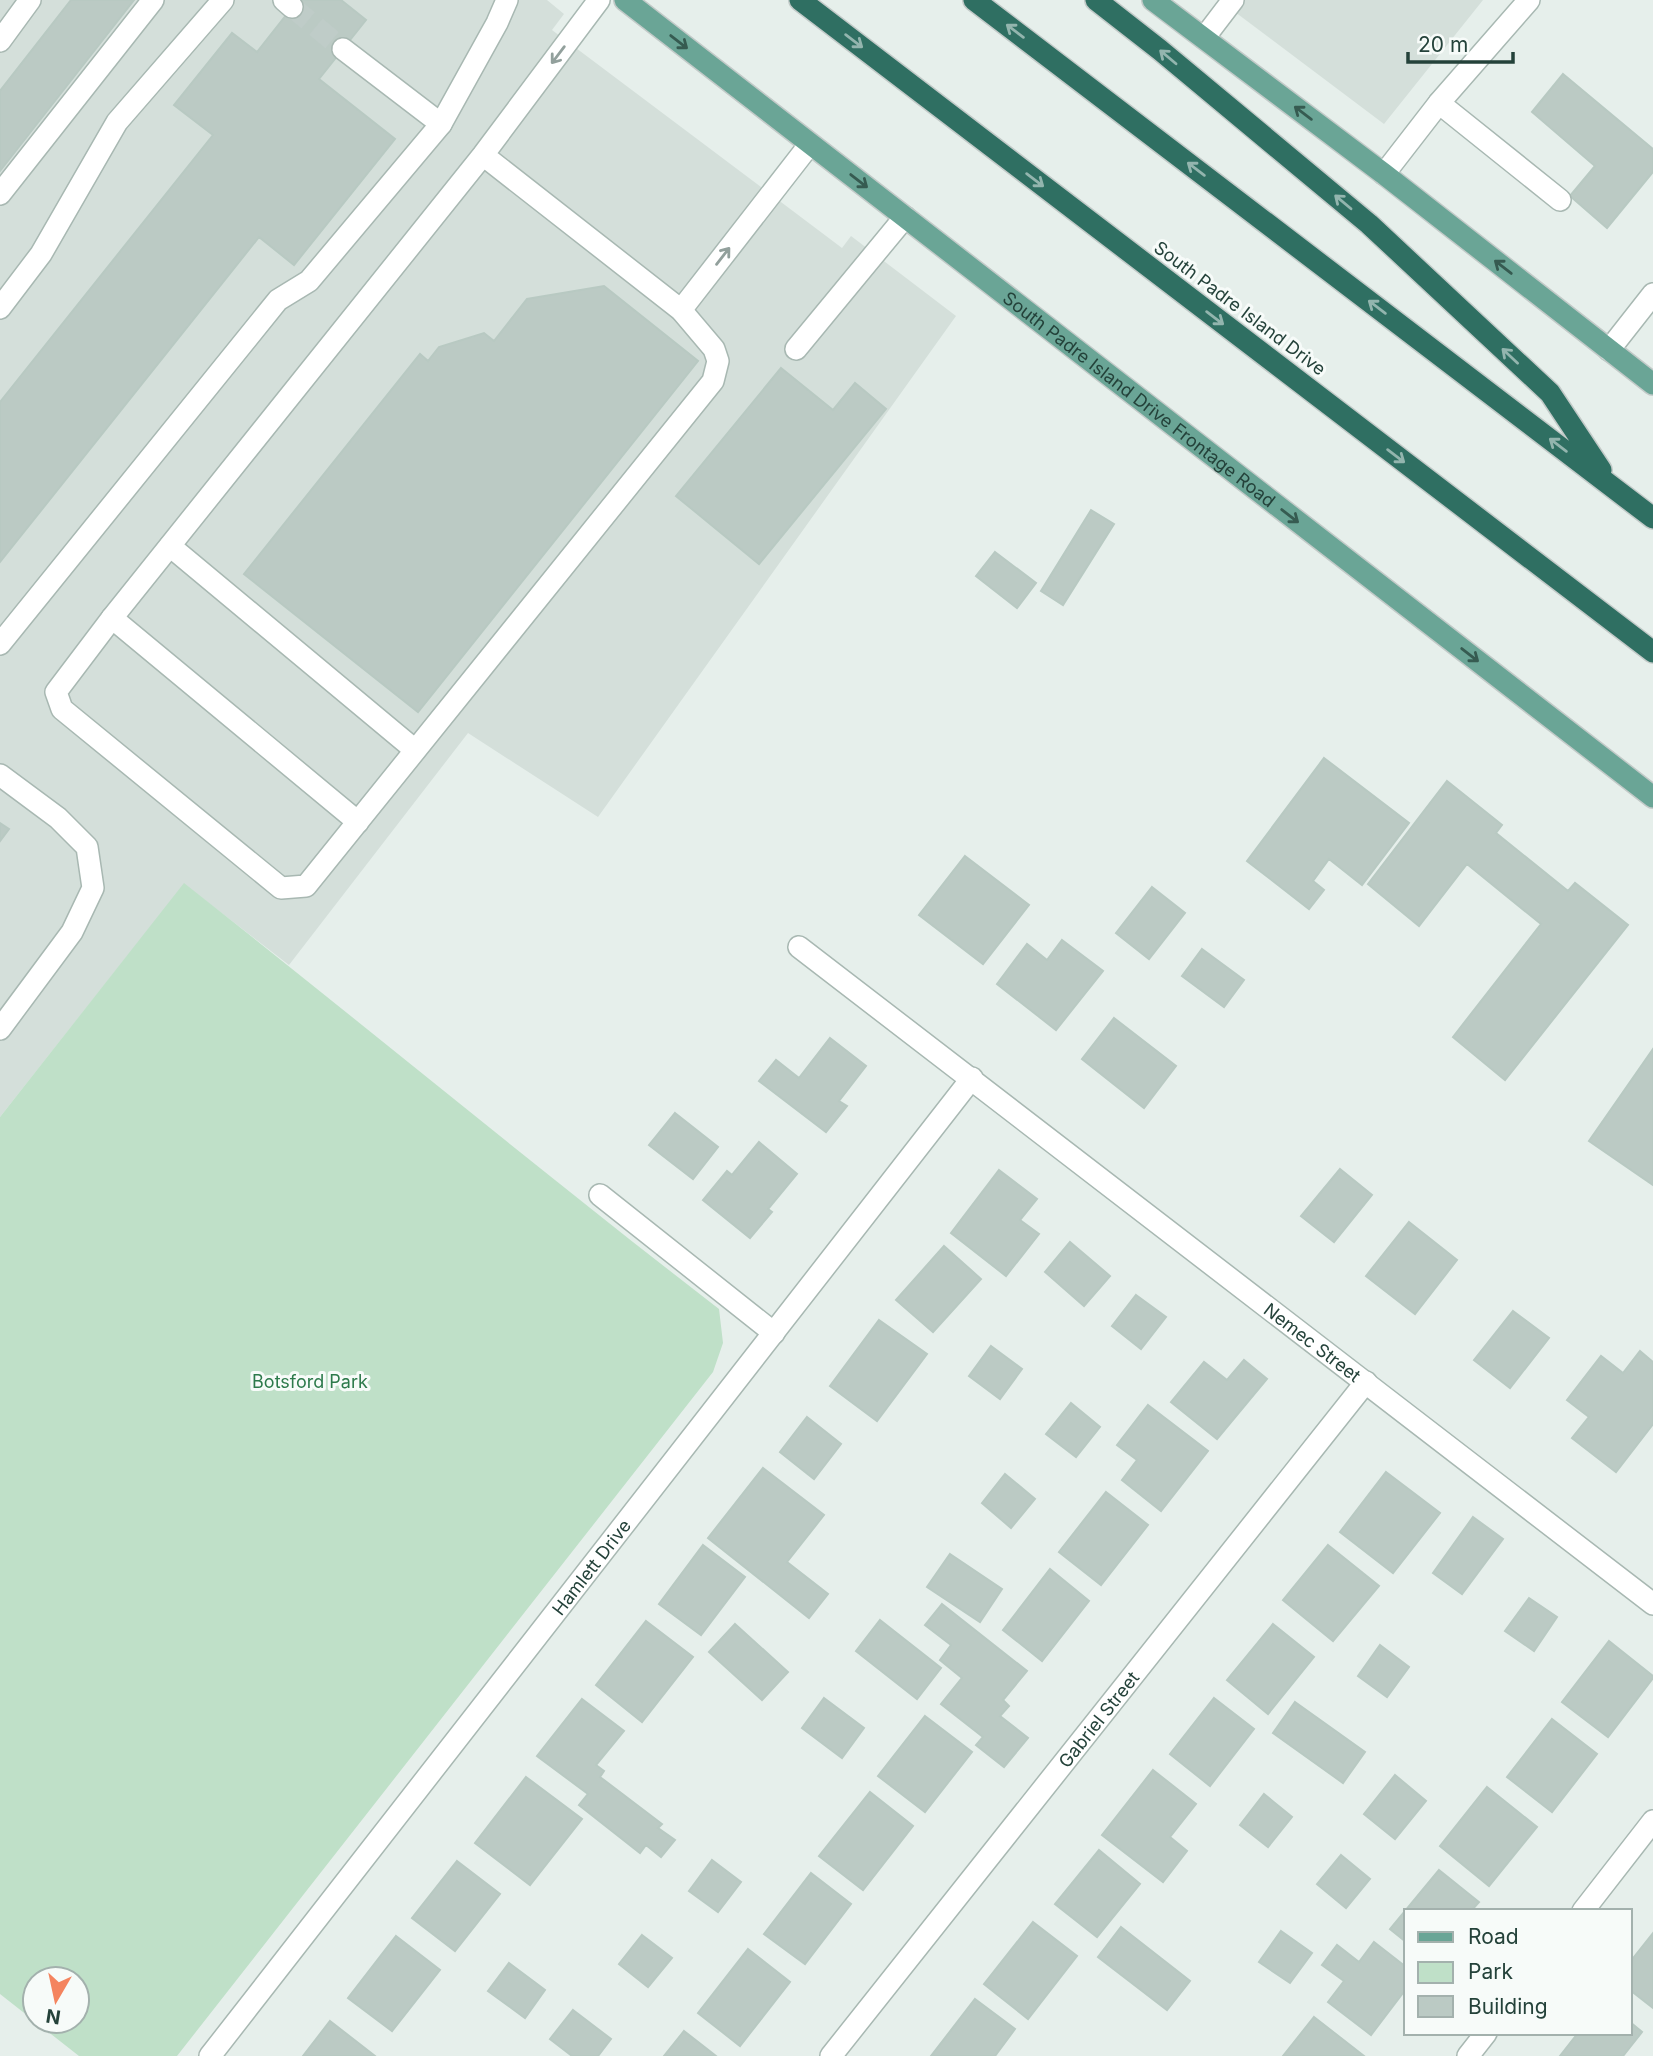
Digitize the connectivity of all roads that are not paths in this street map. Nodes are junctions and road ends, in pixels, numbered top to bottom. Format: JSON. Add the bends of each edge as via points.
{"nodes":[{"id":1,"x":30,"y":0,"type":"edge"},
{"id":2,"x":153,"y":0,"type":"edge"},
{"id":3,"x":223,"y":0,"type":"edge"},
{"id":4,"x":507,"y":0,"type":"edge"},
{"id":5,"x":599,"y":0,"type":"edge"},
{"id":6,"x":625,"y":0,"type":"edge"},
{"id":7,"x":800,"y":0,"type":"edge"},
{"id":8,"x":974,"y":0,"type":"edge"},
{"id":9,"x":1096,"y":0,"type":"edge"},
{"id":10,"x":1153,"y":0,"type":"edge"},
{"id":11,"x":1233,"y":0,"type":"edge"},
{"id":12,"x":1529,"y":0,"type":"edge"},
{"id":13,"x":1204,"y":38,"type":"junction"},
{"id":14,"x":0,"y":41,"type":"edge"},
{"id":15,"x":344,"y":49,"type":"tunnel mouth"},
{"id":16,"x":1438,"y":103,"type":"junction"},
{"id":17,"x":441,"y":124,"type":"junction"},
{"id":18,"x":810,"y":144,"type":"junction"},
{"id":19,"x":483,"y":155,"type":"junction"},
{"id":20,"x":1384,"y":174,"type":"junction"},
{"id":21,"x":0,"y":194,"type":"edge"},
{"id":22,"x":1560,"y":200,"type":"dead end"},
{"id":23,"x":905,"y":217,"type":"junction"},
{"id":24,"x":1653,"y":294,"type":"edge"},
{"id":25,"x":0,"y":308,"type":"edge"},
{"id":26,"x":681,"y":310,"type":"junction"},
{"id":27,"x":796,"y":349,"type":"dead end"},
{"id":28,"x":1609,"y":350,"type":"junction"},
{"id":29,"x":1653,"y":384,"type":"edge"},
{"id":30,"x":1612,"y":486,"type":"junction"},
{"id":31,"x":1653,"y":518,"type":"edge"},
{"id":32,"x":170,"y":546,"type":"junction"},
{"id":33,"x":112,"y":618,"type":"junction"},
{"id":34,"x":0,"y":644,"type":"edge"},
{"id":35,"x":1653,"y":652,"type":"edge"},
{"id":36,"x":415,"y":750,"type":"junction"},
{"id":37,"x":0,"y":775,"type":"edge"},
{"id":38,"x":1653,"y":797,"type":"edge"},
{"id":39,"x":358,"y":822,"type":"junction"},
{"id":40,"x":799,"y":947,"type":"dead end"},
{"id":41,"x":0,"y":1029,"type":"edge"},
{"id":42,"x":972,"y":1078,"type":"junction"},
{"id":43,"x":600,"y":1195,"type":"dead end"},
{"id":44,"x":774,"y":1332,"type":"junction"},
{"id":45,"x":1366,"y":1382,"type":"junction"},
{"id":46,"x":1653,"y":1604,"type":"edge"},
{"id":47,"x":1653,"y":1821,"type":"edge"},
{"id":48,"x":1585,"y":1909,"type":"edge"},
{"id":49,"x":1484,"y":2035,"type":"edge"},
{"id":50,"x":210,"y":2056,"type":"edge"},
{"id":51,"x":831,"y":2056,"type":"edge"},
{"id":52,"x":1468,"y":2056,"type":"edge"}],
"edges":[{"from":1,"to":14,"type":"street"},
{"from":2,"to":21,"type":"street"},
{"from":3,"to":25,"type":"street","via":[[117,122],[41,254]]},
{"from":4,"to":17,"type":"street"},
{"from":5,"to":19,"type":"street","one_way":true},
{"from":6,"to":18,"type":"main road","name":"South Padre Island Drive Frontage Road","one_way":true},
{"from":7,"to":35,"type":"highway","name":"South Padre Island Drive","one_way":true},
{"from":30,"to":8,"type":"highway","one_way":true},
{"from":30,"to":9,"type":"highway","one_way":true,"via":[[1550,393],[1369,224]]},
{"from":10,"to":13,"type":"main road"},
{"from":11,"to":13,"type":"street"},
{"from":12,"to":16,"type":"street"},
{"from":20,"to":13,"type":"main road","one_way":true},
{"from":15,"to":17,"type":"street"},
{"from":16,"to":20,"type":"street"},
{"from":16,"to":22,"type":"street"},
{"from":17,"to":34,"type":"street","via":[[309,281],[278,300]]},
{"from":18,"to":23,"type":"main road","name":"South Padre Island Drive Frontage Road","one_way":true},
{"from":26,"to":18,"type":"street","one_way":true},
{"from":19,"to":26,"type":"street"},
{"from":19,"to":32,"type":"street"},
{"from":28,"to":20,"type":"main road","one_way":true},
{"from":23,"to":27,"type":"street"},
{"from":23,"to":38,"type":"main road","name":"South Padre Island Drive Frontage Road","one_way":true},
{"from":24,"to":28,"type":"street"},
{"from":26,"to":36,"type":"street","via":[[714,349],[718,361],[713,381]]},
{"from":28,"to":29,"type":"main road"},
{"from":30,"to":31,"type":"highway"},
{"from":32,"to":33,"type":"street"},
{"from":32,"to":36,"type":"street"},
{"from":33,"to":39,"type":"street"},
{"from":33,"to":39,"type":"street","via":[[56,692],[62,709],[281,888],[306,886]]},
{"from":36,"to":39,"type":"street"},
{"from":37,"to":41,"type":"street","via":[[58,818],[87,847],[93,888],[72,932]]},
{"from":40,"to":42,"type":"street","name":"Nemec Street"},
{"from":42,"to":44,"type":"street","name":"Hamlett Drive"},
{"from":42,"to":45,"type":"street","name":"Nemec Street"},
{"from":43,"to":44,"type":"street"},
{"from":44,"to":50,"type":"street","name":"Hamlett Drive"},
{"from":45,"to":46,"type":"street","name":"Nemec Street"},
{"from":45,"to":51,"type":"street","name":"Gabriel Street"},
{"from":47,"to":48,"type":"street"},
{"from":49,"to":52,"type":"street"}]}
